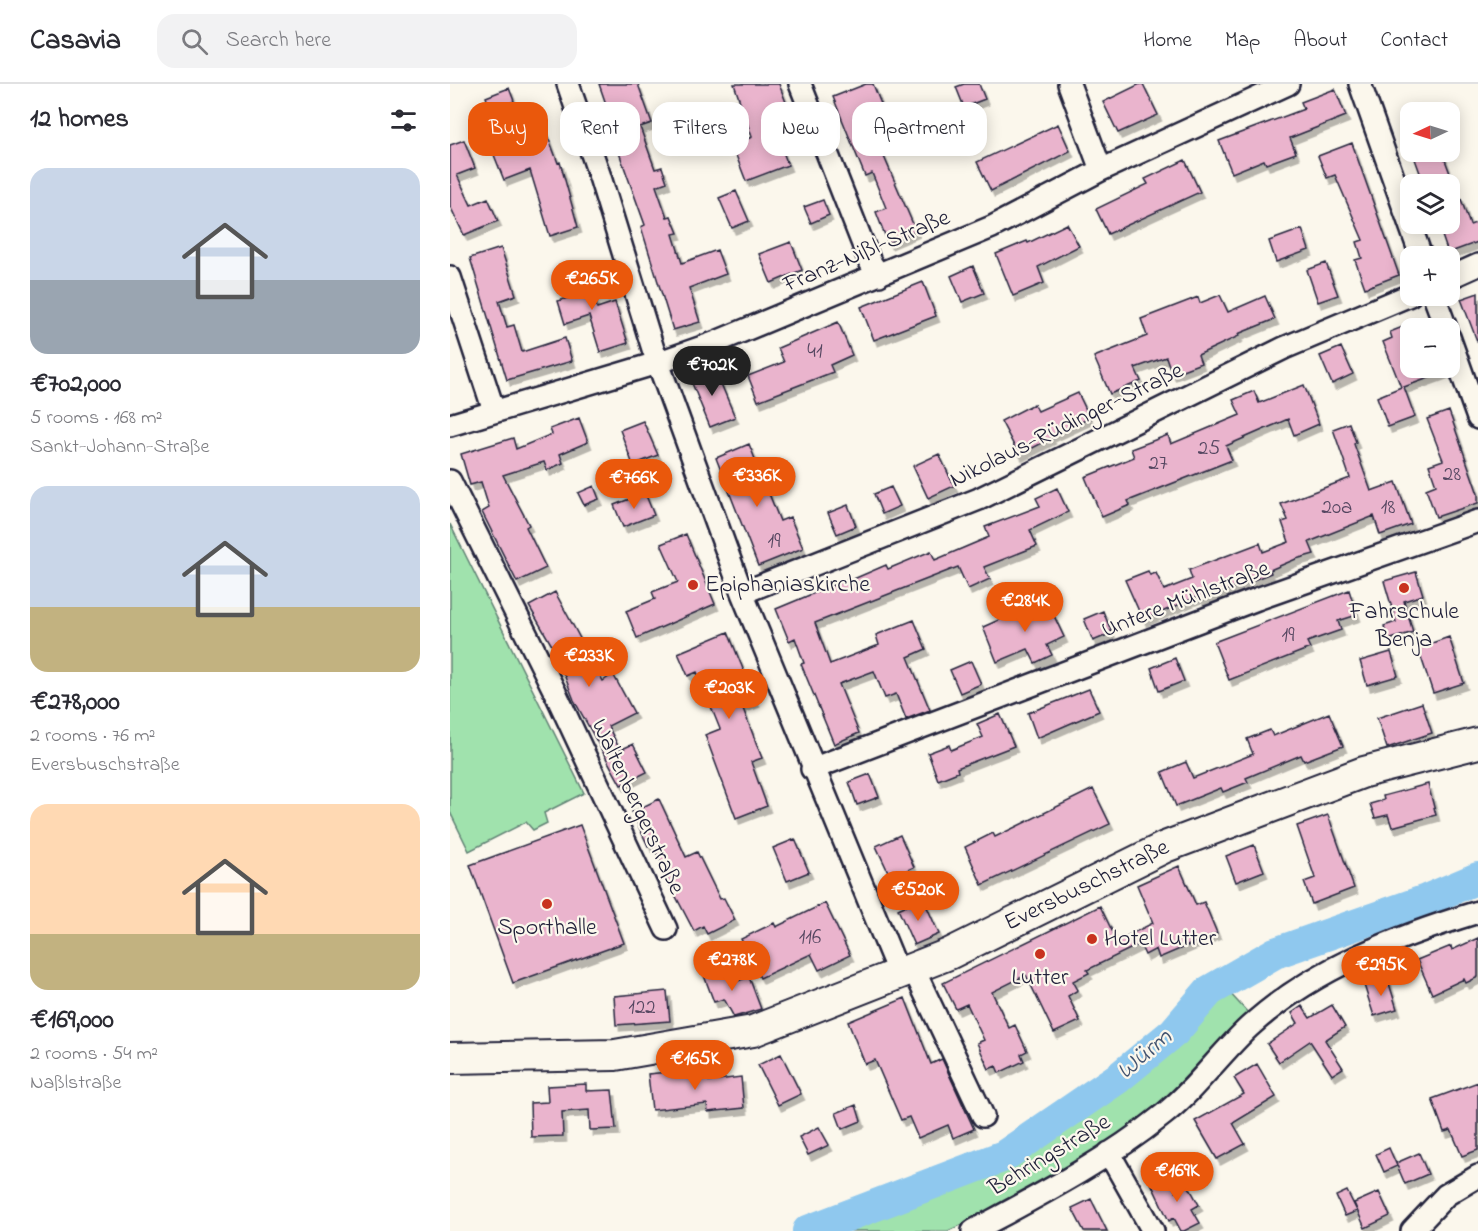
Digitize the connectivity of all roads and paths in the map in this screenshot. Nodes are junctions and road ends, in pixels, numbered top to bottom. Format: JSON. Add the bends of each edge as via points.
{"nodes":[{"id":1,"x":568,"y":84,"type":"edge"},
{"id":2,"x":800,"y":84,"type":"edge"},
{"id":3,"x":1069,"y":84,"type":"edge"},
{"id":4,"x":1288,"y":84,"type":"edge"},
{"id":5,"x":1360,"y":84,"type":"edge"},
{"id":6,"x":1101,"y":170,"type":"junction"},
{"id":7,"x":1417,"y":246,"type":"edge"},
{"id":8,"x":1478,"y":265,"type":"edge"},
{"id":9,"x":1460,"y":273,"type":"edge"},
{"id":10,"x":879,"y":274,"type":"junction"},
{"id":11,"x":450,"y":277,"type":"edge"},
{"id":12,"x":1400,"y":299,"type":"edge"},
{"id":13,"x":657,"y":363,"type":"junction"},
{"id":14,"x":1460,"y":368,"type":"edge"},
{"id":15,"x":494,"y":411,"type":"junction"},
{"id":16,"x":1478,"y":418,"type":"edge"},
{"id":17,"x":450,"y":425,"type":"edge"},
{"id":18,"x":450,"y":481,"type":"edge"},
{"id":19,"x":1478,"y":521,"type":"edge"},
{"id":20,"x":742,"y":594,"type":"junction"},
{"id":21,"x":1478,"y":743,"type":"edge"},
{"id":22,"x":812,"y":769,"type":"junction"},
{"id":23,"x":1478,"y":912,"type":"edge"},
{"id":24,"x":666,"y":929,"type":"dead end"},
{"id":25,"x":906,"y":971,"type":"junction"},
{"id":26,"x":450,"y":1058,"type":"edge"},
{"id":27,"x":982,"y":1116,"type":"dead end"},
{"id":28,"x":1109,"y":1153,"type":"junction"},
{"id":29,"x":1478,"y":1176,"type":"edge"},
{"id":30,"x":974,"y":1231,"type":"edge"},
{"id":31,"x":1153,"y":1231,"type":"edge"},
{"id":32,"x":1412,"y":1231,"type":"edge"}],
"edges":[{"from":1,"to":13,"type":"street"},
{"from":2,"to":10,"type":"street","via":[[870,262]]},
{"from":3,"to":6,"type":"street"},
{"from":4,"to":6,"type":"street","name":"Franz-Nißl-Straße"},
{"from":5,"to":7,"type":"street"},
{"from":6,"to":10,"type":"street","name":"Franz-Nißl-Straße","via":[[992,227]]},
{"from":8,"to":9,"type":"street"},
{"from":10,"to":13,"type":"street","name":"Franz-Nißl-Straße"},
{"from":11,"to":15,"type":"street"},
{"from":12,"to":20,"type":"street","name":"Nikolaus-Rüdinger-Straße","via":[[1284,348],[980,499]]},
{"from":13,"to":15,"type":"street","name":"Franz-Nißl-Straße"},
{"from":13,"to":20,"type":"street"},
{"from":14,"to":16,"type":"street"},
{"from":15,"to":17,"type":"street","name":"Franz-Nißl-Straße"},
{"from":18,"to":24,"type":"street","name":"Waltenbergerstraße"},
{"from":19,"to":22,"type":"street","name":"Untere Mühlstraße","via":[[1257,599]]},
{"from":20,"to":22,"type":"street"},
{"from":21,"to":25,"type":"main road","name":"Eversbuschstraße","via":[[1364,772],[1165,847]]},
{"from":22,"to":25,"type":"street"},
{"from":23,"to":28,"type":"street","name":"Behringstraße","via":[[1347,961],[1308,982],[1249,1028],[1164,1114]]},
{"from":25,"to":26,"type":"main road","name":"Eversbuschstraße","via":[[753,1031],[701,1042],[615,1055]]},
{"from":25,"to":27,"type":"street"},
{"from":28,"to":30,"type":"street","name":"Behringstraße"},
{"from":28,"to":31,"type":"street"},
{"from":29,"to":32,"type":"street","via":[[1446,1195]]}]}
